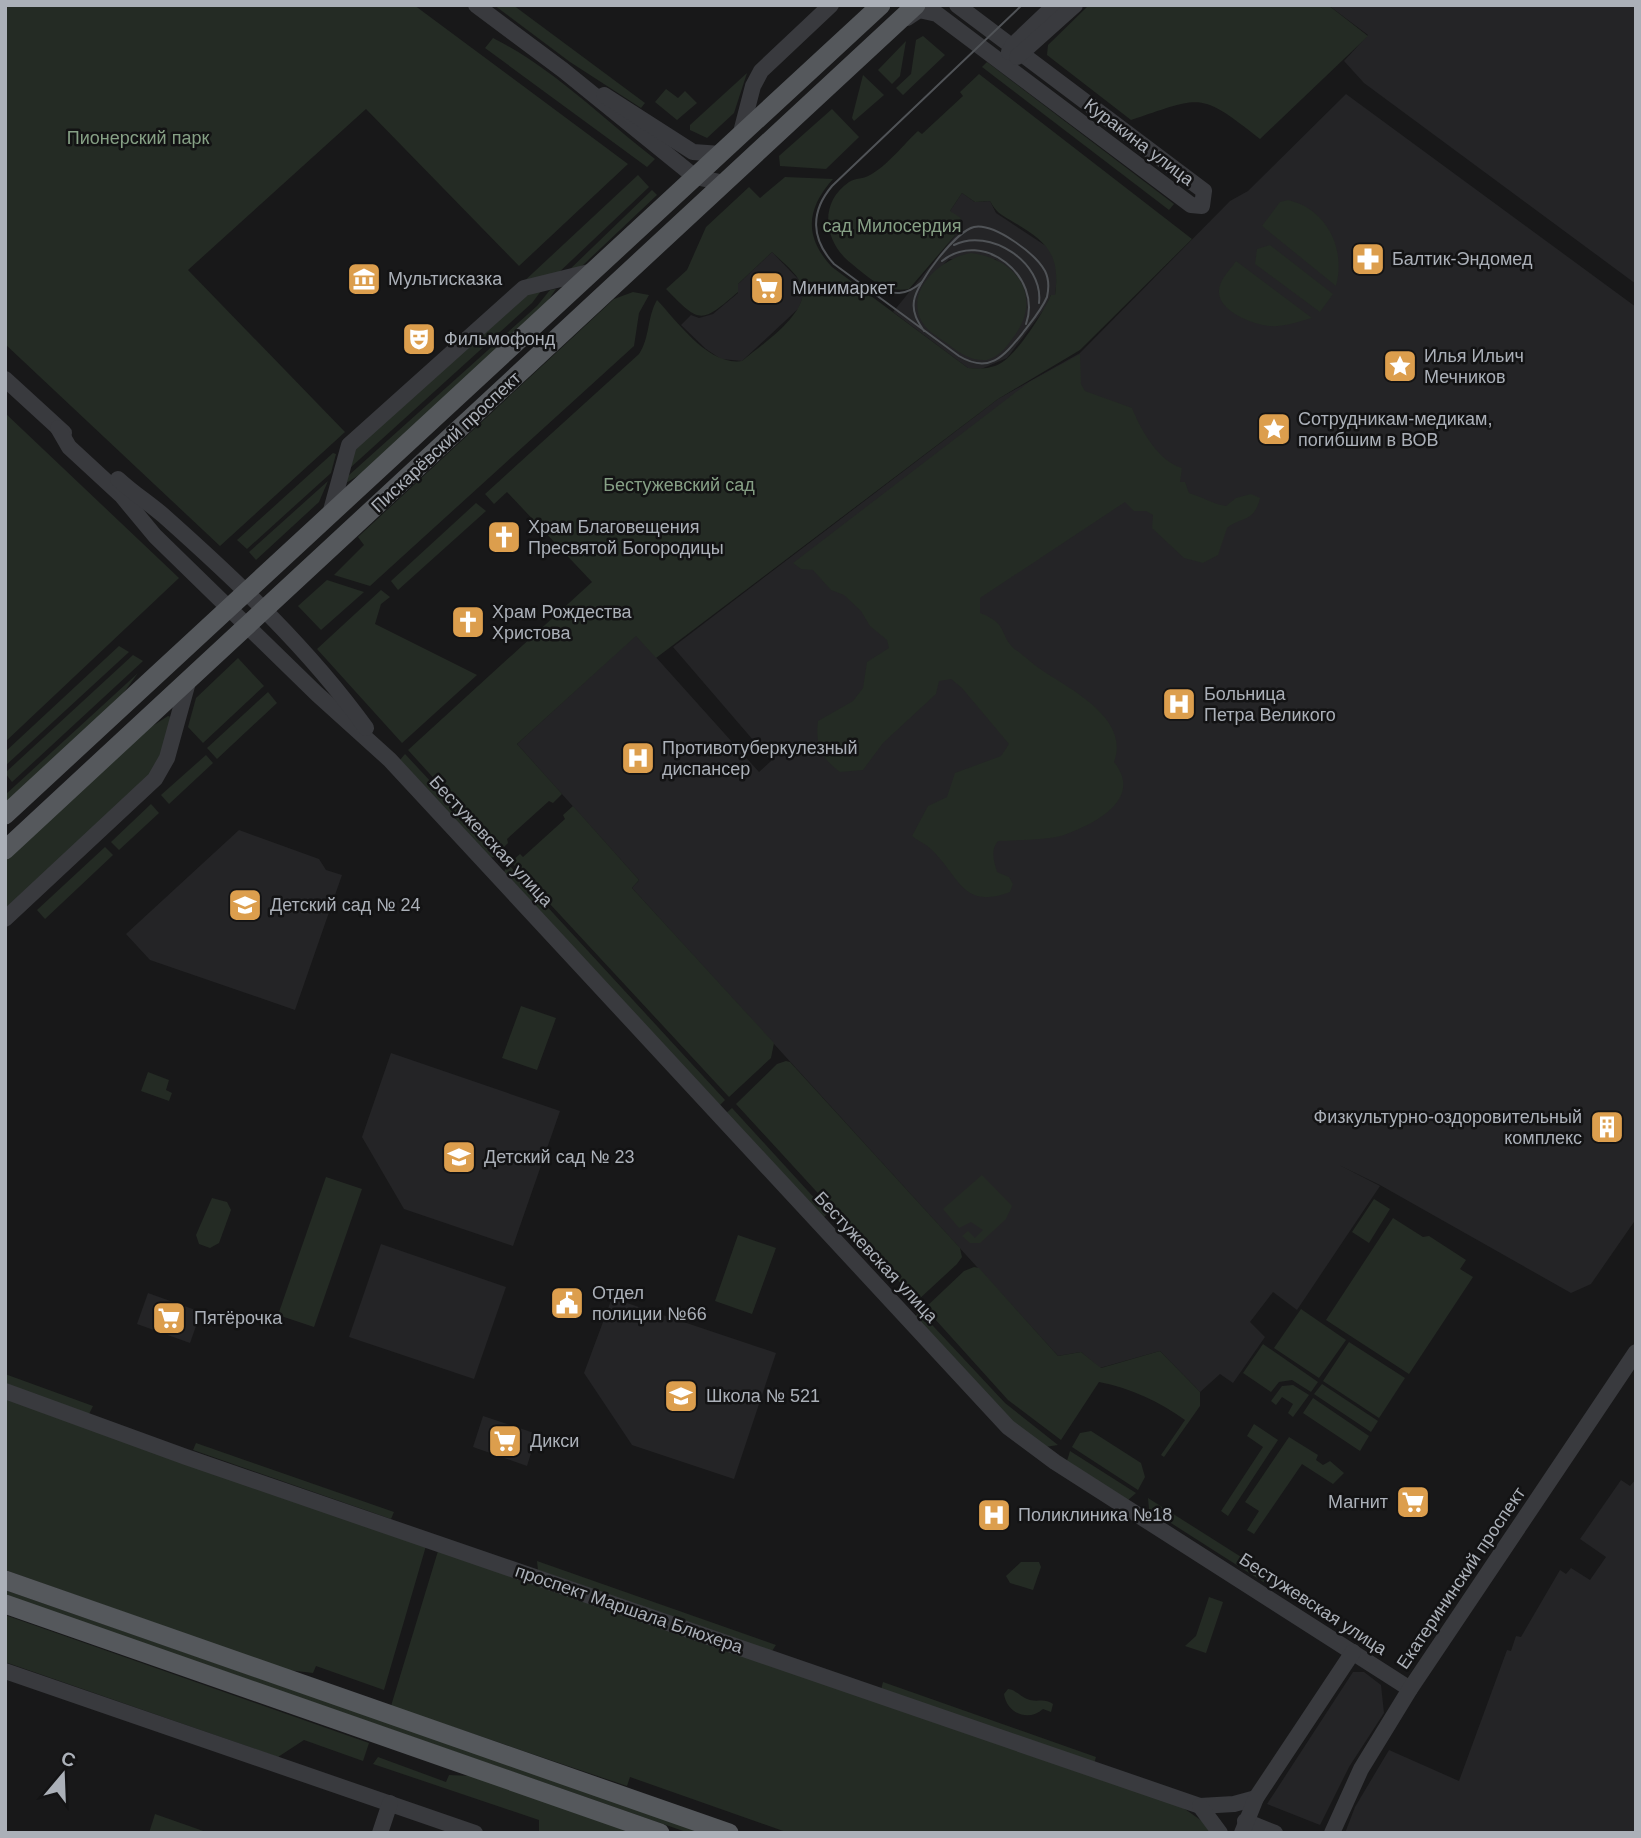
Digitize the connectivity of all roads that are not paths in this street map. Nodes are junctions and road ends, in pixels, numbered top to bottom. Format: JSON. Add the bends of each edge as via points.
{"nodes":[{"id":1,"x":476,"y":5,"type":"edge"},
{"id":2,"x":831,"y":5,"type":"edge"},
{"id":3,"x":881,"y":5,"type":"edge"},
{"id":4,"x":916,"y":5,"type":"edge"},
{"id":5,"x":957,"y":5,"type":"edge"},
{"id":6,"x":1055,"y":5,"type":"edge"},
{"id":7,"x":1075,"y":5,"type":"edge"},
{"id":8,"x":893,"y":27,"type":"junction"},
{"id":9,"x":1019,"y":49,"type":"junction"},
{"id":10,"x":1002,"y":64,"type":"junction"},
{"id":11,"x":563,"y":70,"type":"junction"},
{"id":12,"x":740,"y":136,"type":"junction"},
{"id":13,"x":721,"y":154,"type":"junction"},
{"id":14,"x":695,"y":177,"type":"junction"},
{"id":15,"x":725,"y":183,"type":"junction"},
{"id":16,"x":595,"y":270,"type":"junction"},
{"id":17,"x":5,"y":379,"type":"edge"},
{"id":18,"x":58,"y":428,"type":"junction"},
{"id":19,"x":330,"y":514,"type":"junction"},
{"id":20,"x":245,"y":592,"type":"junction"},
{"id":21,"x":230,"y":606,"type":"junction"},
{"id":22,"x":264,"y":611,"type":"junction"},
{"id":23,"x":249,"y":625,"type":"junction"},
{"id":24,"x":188,"y":682,"type":"junction"},
{"id":25,"x":390,"y":760,"type":"junction"},
{"id":26,"x":5,"y":814,"type":"edge"},
{"id":27,"x":5,"y":850,"type":"edge"},
{"id":28,"x":5,"y":919,"type":"edge"},
{"id":29,"x":1636,"y":1352,"type":"edge"},
{"id":30,"x":5,"y":1391,"type":"edge"},
{"id":31,"x":5,"y":1580,"type":"edge"},
{"id":32,"x":5,"y":1604,"type":"edge"},
{"id":33,"x":1353,"y":1653,"type":"junction"},
{"id":34,"x":5,"y":1671,"type":"edge"},
{"id":35,"x":1410,"y":1689,"type":"junction"},
{"id":36,"x":1256,"y":1798,"type":"junction"},
{"id":37,"x":390,"y":1803,"type":"junction"},
{"id":38,"x":1200,"y":1806,"type":"junction"},
{"id":39,"x":1243,"y":1827,"type":"edge"},
{"id":40,"x":380,"y":1833,"type":"edge"},
{"id":41,"x":475,"y":1833,"type":"edge"},
{"id":42,"x":660,"y":1833,"type":"edge"},
{"id":43,"x":729,"y":1833,"type":"edge"},
{"id":44,"x":1220,"y":1833,"type":"edge"},
{"id":45,"x":1275,"y":1833,"type":"edge"},
{"id":46,"x":1332,"y":1833,"type":"edge"}],
"edges":[{"from":1,"to":11,"type":"street"},
{"from":2,"to":12,"type":"street","via":[[761,71]]},
{"from":3,"to":12,"type":"main road","name":"Пискарёвский проспект"},
{"from":4,"to":8,"type":"main road","name":"Пискарёвский проспект"},
{"from":5,"to":9,"type":"street","name":"Куракина улица"},
{"from":6,"to":9,"type":"street"},
{"from":7,"to":9,"type":"street"},
{"from":8,"to":10,"type":"street","name":"Куракина улица","via":[[919,10],[929,10]]},
{"from":8,"to":15,"type":"main road","name":"Пискарёвский проспект"},
{"from":9,"to":10,"type":"street"},
{"from":9,"to":10,"type":"street","name":"Куракина улица","via":[[1204,191],[1202,206],[1191,205]]},
{"from":11,"to":13,"type":"street","via":[[686,149]]},
{"from":11,"to":14,"type":"street"},
{"from":12,"to":13,"type":"main road","name":"Пискарёвский проспект"},
{"from":13,"to":14,"type":"main road","name":"Пискарёвский проспект"},
{"from":14,"to":15,"type":"street"},
{"from":14,"to":16,"type":"main road","name":"Пискарёвский проспект"},
{"from":15,"to":22,"type":"main road","name":"Пискарёвский проспект"},
{"from":16,"to":19,"type":"main road","name":"Пискарёвский проспект"},
{"from":16,"to":19,"type":"street","via":[[524,288],[349,444]]},
{"from":17,"to":18,"type":"street","name":"Бестужевская улица"},
{"from":18,"to":20,"type":"street","name":"Бестужевская улица","via":[[163,515]]},
{"from":18,"to":21,"type":"street","name":"Бестужевская улица","via":[[69,447]]},
{"from":19,"to":20,"type":"main road","name":"Пискарёвский проспект"},
{"from":20,"to":21,"type":"main road","name":"Пискарёвский проспект"},
{"from":20,"to":22,"type":"street","name":"Бестужевская улица"},
{"from":21,"to":23,"type":"street","name":"Бестужевская улица"},
{"from":21,"to":26,"type":"main road","name":"Пискарёвский проспект"},
{"from":22,"to":23,"type":"main road","name":"Пискарёвский проспект"},
{"from":22,"to":25,"type":"street","name":"Бестужевская улица","via":[[333,683]]},
{"from":23,"to":24,"type":"main road","name":"Пискарёвский проспект"},
{"from":23,"to":25,"type":"street","name":"Бестужевская улица"},
{"from":24,"to":27,"type":"main road","name":"Пискарёвский проспект"},
{"from":24,"to":28,"type":"street","via":[[167,758],[155,779]]},
{"from":25,"to":33,"type":"street","name":"Бестужевская улица","via":[[1008,1427],[1055,1462]]},
{"from":29,"to":35,"type":"street","name":"Екатерининский проспект"},
{"from":30,"to":38,"type":"street","name":"проспект Маршала Блюхера"},
{"from":31,"to":43,"type":"main road"},
{"from":32,"to":42,"type":"main road"},
{"from":33,"to":35,"type":"street","name":"Бестужевская улица"},
{"from":33,"to":36,"type":"street"},
{"from":34,"to":37,"type":"street"},
{"from":35,"to":46,"type":"street","name":"Екатерининский проспект","via":[[1361,1769]]},
{"from":36,"to":38,"type":"street","name":"проспект Маршала Блюхера"},
{"from":36,"to":39,"type":"street"},
{"from":37,"to":40,"type":"street"},
{"from":37,"to":41,"type":"street"},
{"from":38,"to":44,"type":"street"},
{"from":39,"to":45,"type":"street"}]}
